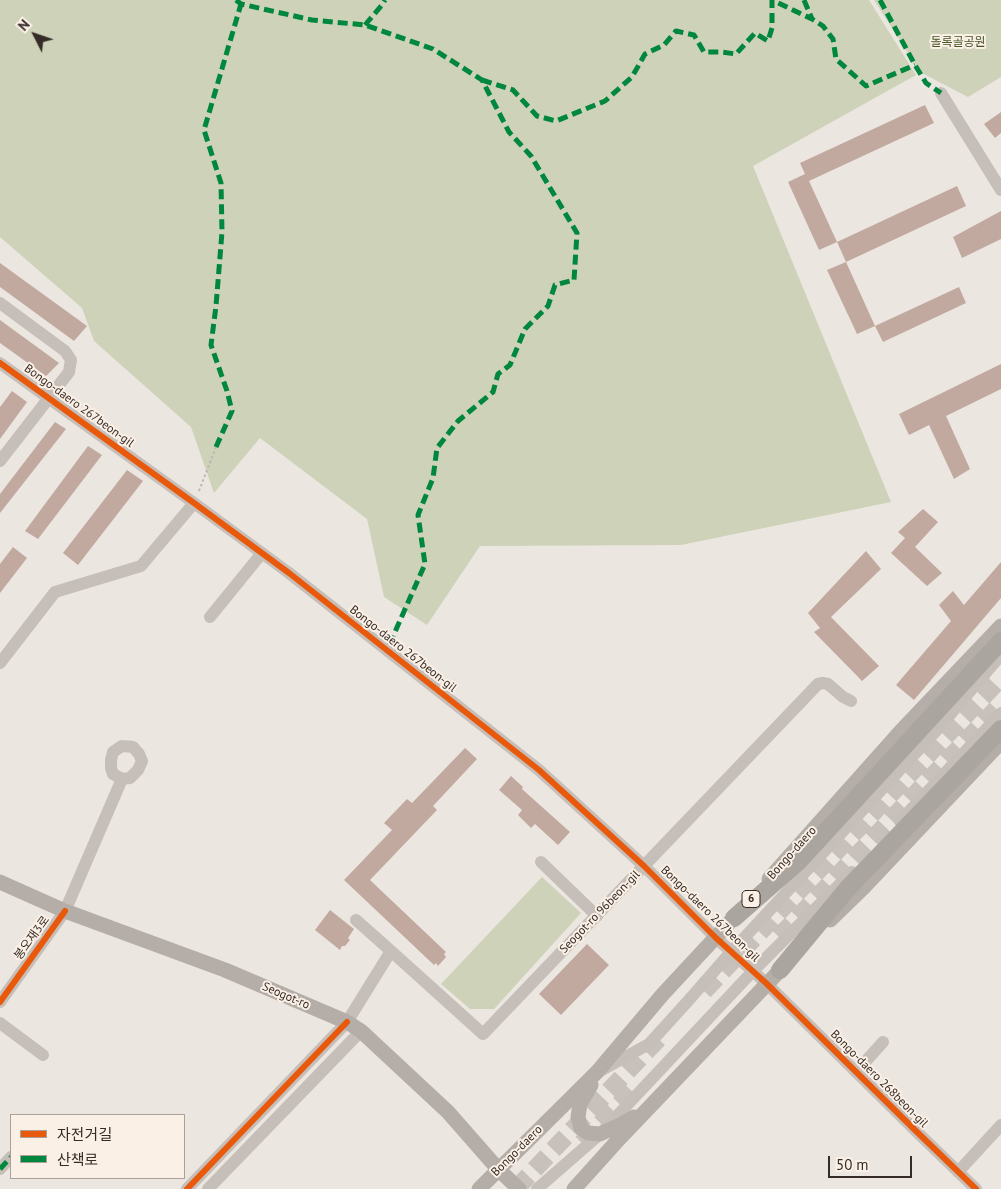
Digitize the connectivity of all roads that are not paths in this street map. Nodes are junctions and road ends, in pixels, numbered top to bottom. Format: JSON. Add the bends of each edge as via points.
{"nodes":[{"id":1,"x":941,"y":93,"type":"dead end"},
{"id":2,"x":1001,"y":190,"type":"edge"},
{"id":3,"x":0,"y":303,"type":"edge"},
{"id":4,"x":0,"y":363,"type":"edge"},
{"id":5,"x":48,"y":398,"type":"junction"},
{"id":6,"x":0,"y":462,"type":"edge"},
{"id":7,"x":194,"y":503,"type":"junction"},
{"id":8,"x":262,"y":553,"type":"junction"},
{"id":9,"x":210,"y":617,"type":"dead end"},
{"id":10,"x":1001,"y":626,"type":"edge"},
{"id":11,"x":1001,"y":641,"type":"edge"},
{"id":12,"x":1001,"y":655,"type":"edge"},
{"id":13,"x":2,"y":657,"type":"edge"},
{"id":14,"x":851,"y":701,"type":"dead end"},
{"id":15,"x":1001,"y":713,"type":"edge"},
{"id":16,"x":1001,"y":729,"type":"edge"},
{"id":17,"x":1001,"y":742,"type":"edge"},
{"id":18,"x":122,"y":779,"type":"dead end"},
{"id":19,"x":541,"y":862,"type":"dead end"},
{"id":20,"x":644,"y":866,"type":"junction"},
{"id":21,"x":0,"y":882,"type":"edge"},
{"id":22,"x":65,"y":911,"type":"junction"},
{"id":23,"x":597,"y":916,"type":"junction"},
{"id":24,"x":734,"y":918,"type":"junction"},
{"id":25,"x":356,"y":920,"type":"dead end"},
{"id":26,"x":716,"y":938,"type":"junction"},
{"id":27,"x":391,"y":951,"type":"junction"},
{"id":28,"x":731,"y":952,"type":"junction"},
{"id":29,"x":780,"y":970,"type":"junction"},
{"id":30,"x":753,"y":971,"type":"junction"},
{"id":31,"x":766,"y":983,"type":"junction"},
{"id":32,"x":0,"y":1002,"type":"edge"},
{"id":33,"x":347,"y":1022,"type":"junction"},
{"id":34,"x":0,"y":1023,"type":"edge"},
{"id":35,"x":361,"y":1031,"type":"junction"},
{"id":36,"x":883,"y":1042,"type":"dead end"},
{"id":37,"x":43,"y":1055,"type":"dead end"},
{"id":38,"x":597,"y":1072,"type":"junction"},
{"id":39,"x":856,"y":1072,"type":"junction"},
{"id":40,"x":650,"y":1107,"type":"junction"},
{"id":41,"x":1001,"y":1125,"type":"edge"},
{"id":42,"x":600,"y":1134,"type":"junction"},
{"id":43,"x":10,"y":1158,"type":"edge"},
{"id":44,"x":0,"y":1169,"type":"edge"},
{"id":45,"x":498,"y":1169,"type":"junction"},
{"id":46,"x":958,"y":1172,"type":"junction"},
{"id":47,"x":187,"y":1189,"type":"edge"},
{"id":48,"x":208,"y":1189,"type":"edge"},
{"id":49,"x":479,"y":1189,"type":"edge"},
{"id":50,"x":519,"y":1189,"type":"edge"},
{"id":51,"x":536,"y":1189,"type":"edge"},
{"id":52,"x":574,"y":1189,"type":"edge"},
{"id":53,"x":976,"y":1189,"type":"edge"}],
"edges":[{"from":1,"to":2,"type":"street"},
{"from":3,"to":5,"type":"street","via":[[65,351],[71,360],[69,372]]},
{"from":4,"to":5,"type":"street","name":"Bongo-daero 267beon-gil"},
{"from":5,"to":6,"type":"street"},
{"from":5,"to":7,"type":"street","name":"Bongo-daero 267beon-gil"},
{"from":7,"to":8,"type":"street","name":"Bongo-daero 267beon-gil"},
{"from":7,"to":13,"type":"street","via":[[141,566],[55,592]]},
{"from":8,"to":9,"type":"street"},
{"from":8,"to":20,"type":"street","name":"Bongo-daero 267beon-gil","via":[[539,770]]},
{"from":10,"to":24,"type":"main road","name":"Bongo-daero","number":"6"},
{"from":11,"to":24,"type":"highway","via":[[799,861]]},
{"from":12,"to":28,"type":"street"},
{"from":14,"to":20,"type":"street","name":"Seogot-ro 96beon-gil","via":[[828,684],[818,684]]},
{"from":15,"to":30,"type":"street","via":[[873,851]]},
{"from":16,"to":29,"type":"highway","via":[[848,888]]},
{"from":17,"to":29,"type":"main road"},
{"from":18,"to":22,"type":"street","name":"봉오재3로"},
{"from":19,"to":23,"type":"street"},
{"from":20,"to":23,"type":"street","name":"Seogot-ro 96beon-gil"},
{"from":20,"to":26,"type":"street","name":"Bongo-daero 267beon-gil"},
{"from":21,"to":22,"type":"main road","name":"Seogot-ro"},
{"from":22,"to":32,"type":"street","name":"봉오재3로"},
{"from":22,"to":33,"type":"main road","name":"Seogot-ro","via":[[225,970]]},
{"from":23,"to":27,"type":"street","name":"Seogot-ro 96beon-gil","via":[[483,1034]]},
{"from":24,"to":26,"type":"main road","name":"Bongo-daero","number":"6"},
{"from":25,"to":27,"type":"street","name":"Seogot-ro 96beon-gil"},
{"from":26,"to":28,"type":"street","name":"Bongo-daero 267beon-gil"},
{"from":26,"to":38,"type":"main road","name":"Bongo-daero","number":"6"},
{"from":27,"to":33,"type":"street"},
{"from":28,"to":30,"type":"street","name":"Bongo-daero 267beon-gil"},
{"from":28,"to":38,"type":"street","via":[[649,1044]]},
{"from":29,"to":31,"type":"main road"},
{"from":30,"to":31,"type":"street","name":"Bongo-daero 267beon-gil"},
{"from":30,"to":42,"type":"street"},
{"from":31,"to":39,"type":"street","name":"Bongo-daero 268beon-gil"},
{"from":31,"to":40,"type":"main road"},
{"from":33,"to":35,"type":"main road","name":"Seogot-ro"},
{"from":33,"to":47,"type":"street"},
{"from":34,"to":37,"type":"street"},
{"from":35,"to":45,"type":"main road","name":"Seogot-ro","via":[[448,1112]]},
{"from":35,"to":48,"type":"street"},
{"from":36,"to":39,"type":"street"},
{"from":38,"to":42,"type":"main road","via":[[580,1104],[578,1117],[588,1133]]},
{"from":38,"to":45,"type":"main road","name":"Bongo-daero","number":"6"},
{"from":39,"to":46,"type":"street","name":"Bongo-daero 268beon-gil"},
{"from":40,"to":42,"type":"main road"},
{"from":40,"to":52,"type":"main road"},
{"from":41,"to":46,"type":"street"},
{"from":42,"to":51,"type":"street"},
{"from":43,"to":44,"type":"street"},
{"from":45,"to":49,"type":"main road","name":"Bongo-daero"},
{"from":45,"to":50,"type":"main road","name":"Seogot-ro"},
{"from":46,"to":53,"type":"street","name":"Bongo-daero 268beon-gil"}]}
